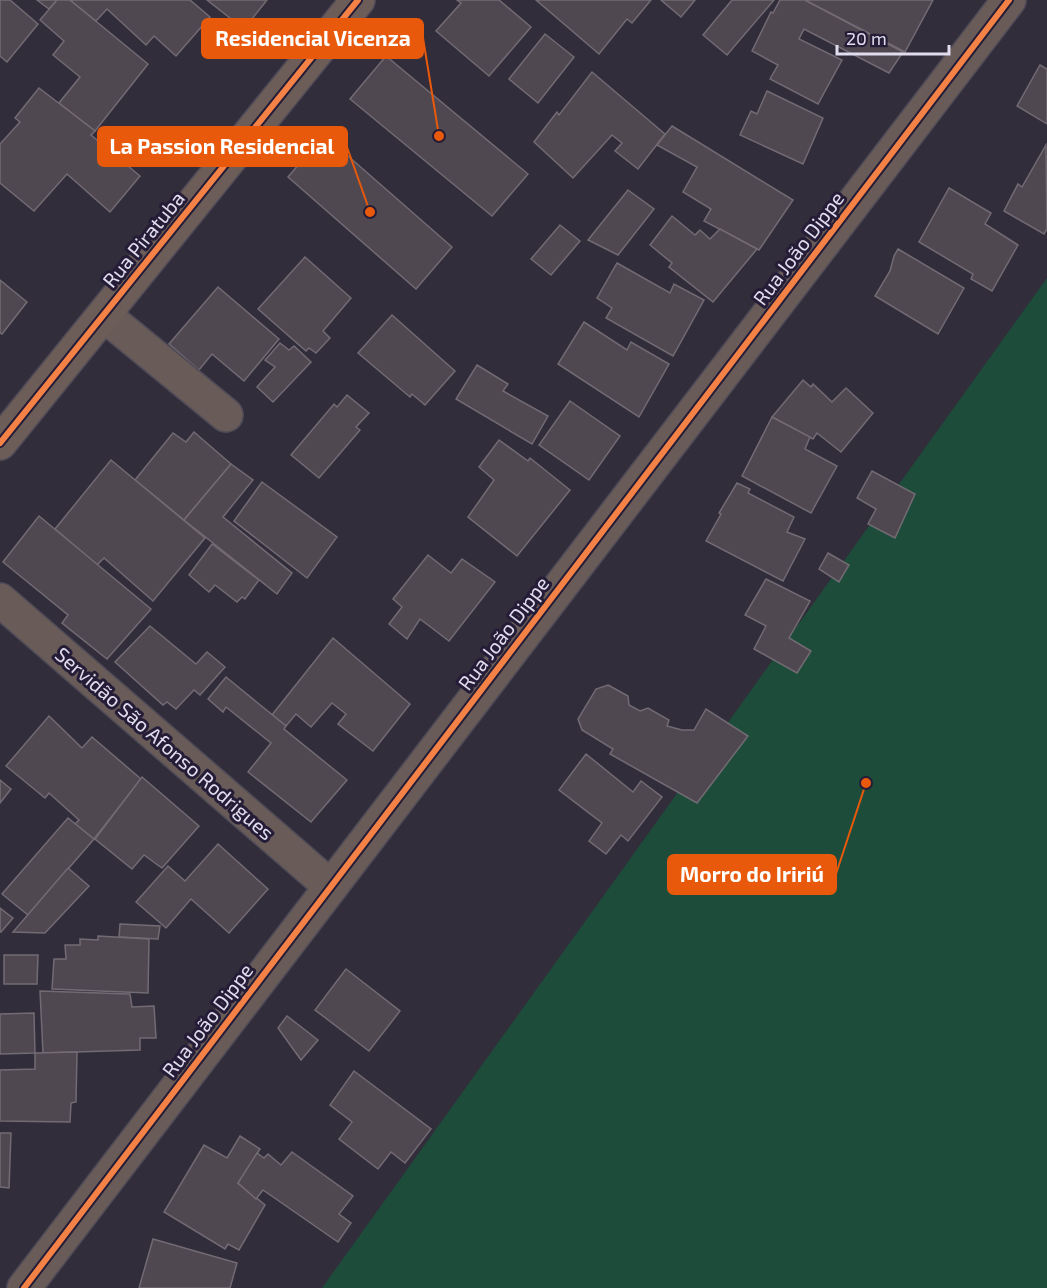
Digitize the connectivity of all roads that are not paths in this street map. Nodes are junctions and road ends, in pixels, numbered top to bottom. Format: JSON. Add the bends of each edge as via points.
{"nodes":[{"id":1,"x":358,"y":0,"type":"edge"},
{"id":2,"x":1009,"y":0,"type":"edge"},
{"id":3,"x":104,"y":315,"type":"junction"},
{"id":4,"x":226,"y":415,"type":"dead end"},
{"id":5,"x":0,"y":443,"type":"edge"},
{"id":6,"x":0,"y":600,"type":"edge"},
{"id":7,"x":330,"y":886,"type":"junction"},
{"id":8,"x":24,"y":1288,"type":"edge"}],
"edges":[{"from":1,"to":3,"type":"main road","name":"Rua Piratuba"},
{"from":2,"to":7,"type":"street","name":"Rua João Dippe"},
{"from":3,"to":4,"type":"street"},
{"from":3,"to":5,"type":"main road","name":"Rua Piratuba"},
{"from":6,"to":7,"type":"street","name":"Servidão São Afonso Rodrigues"},
{"from":7,"to":8,"type":"street","name":"Rua João Dippe"}]}
